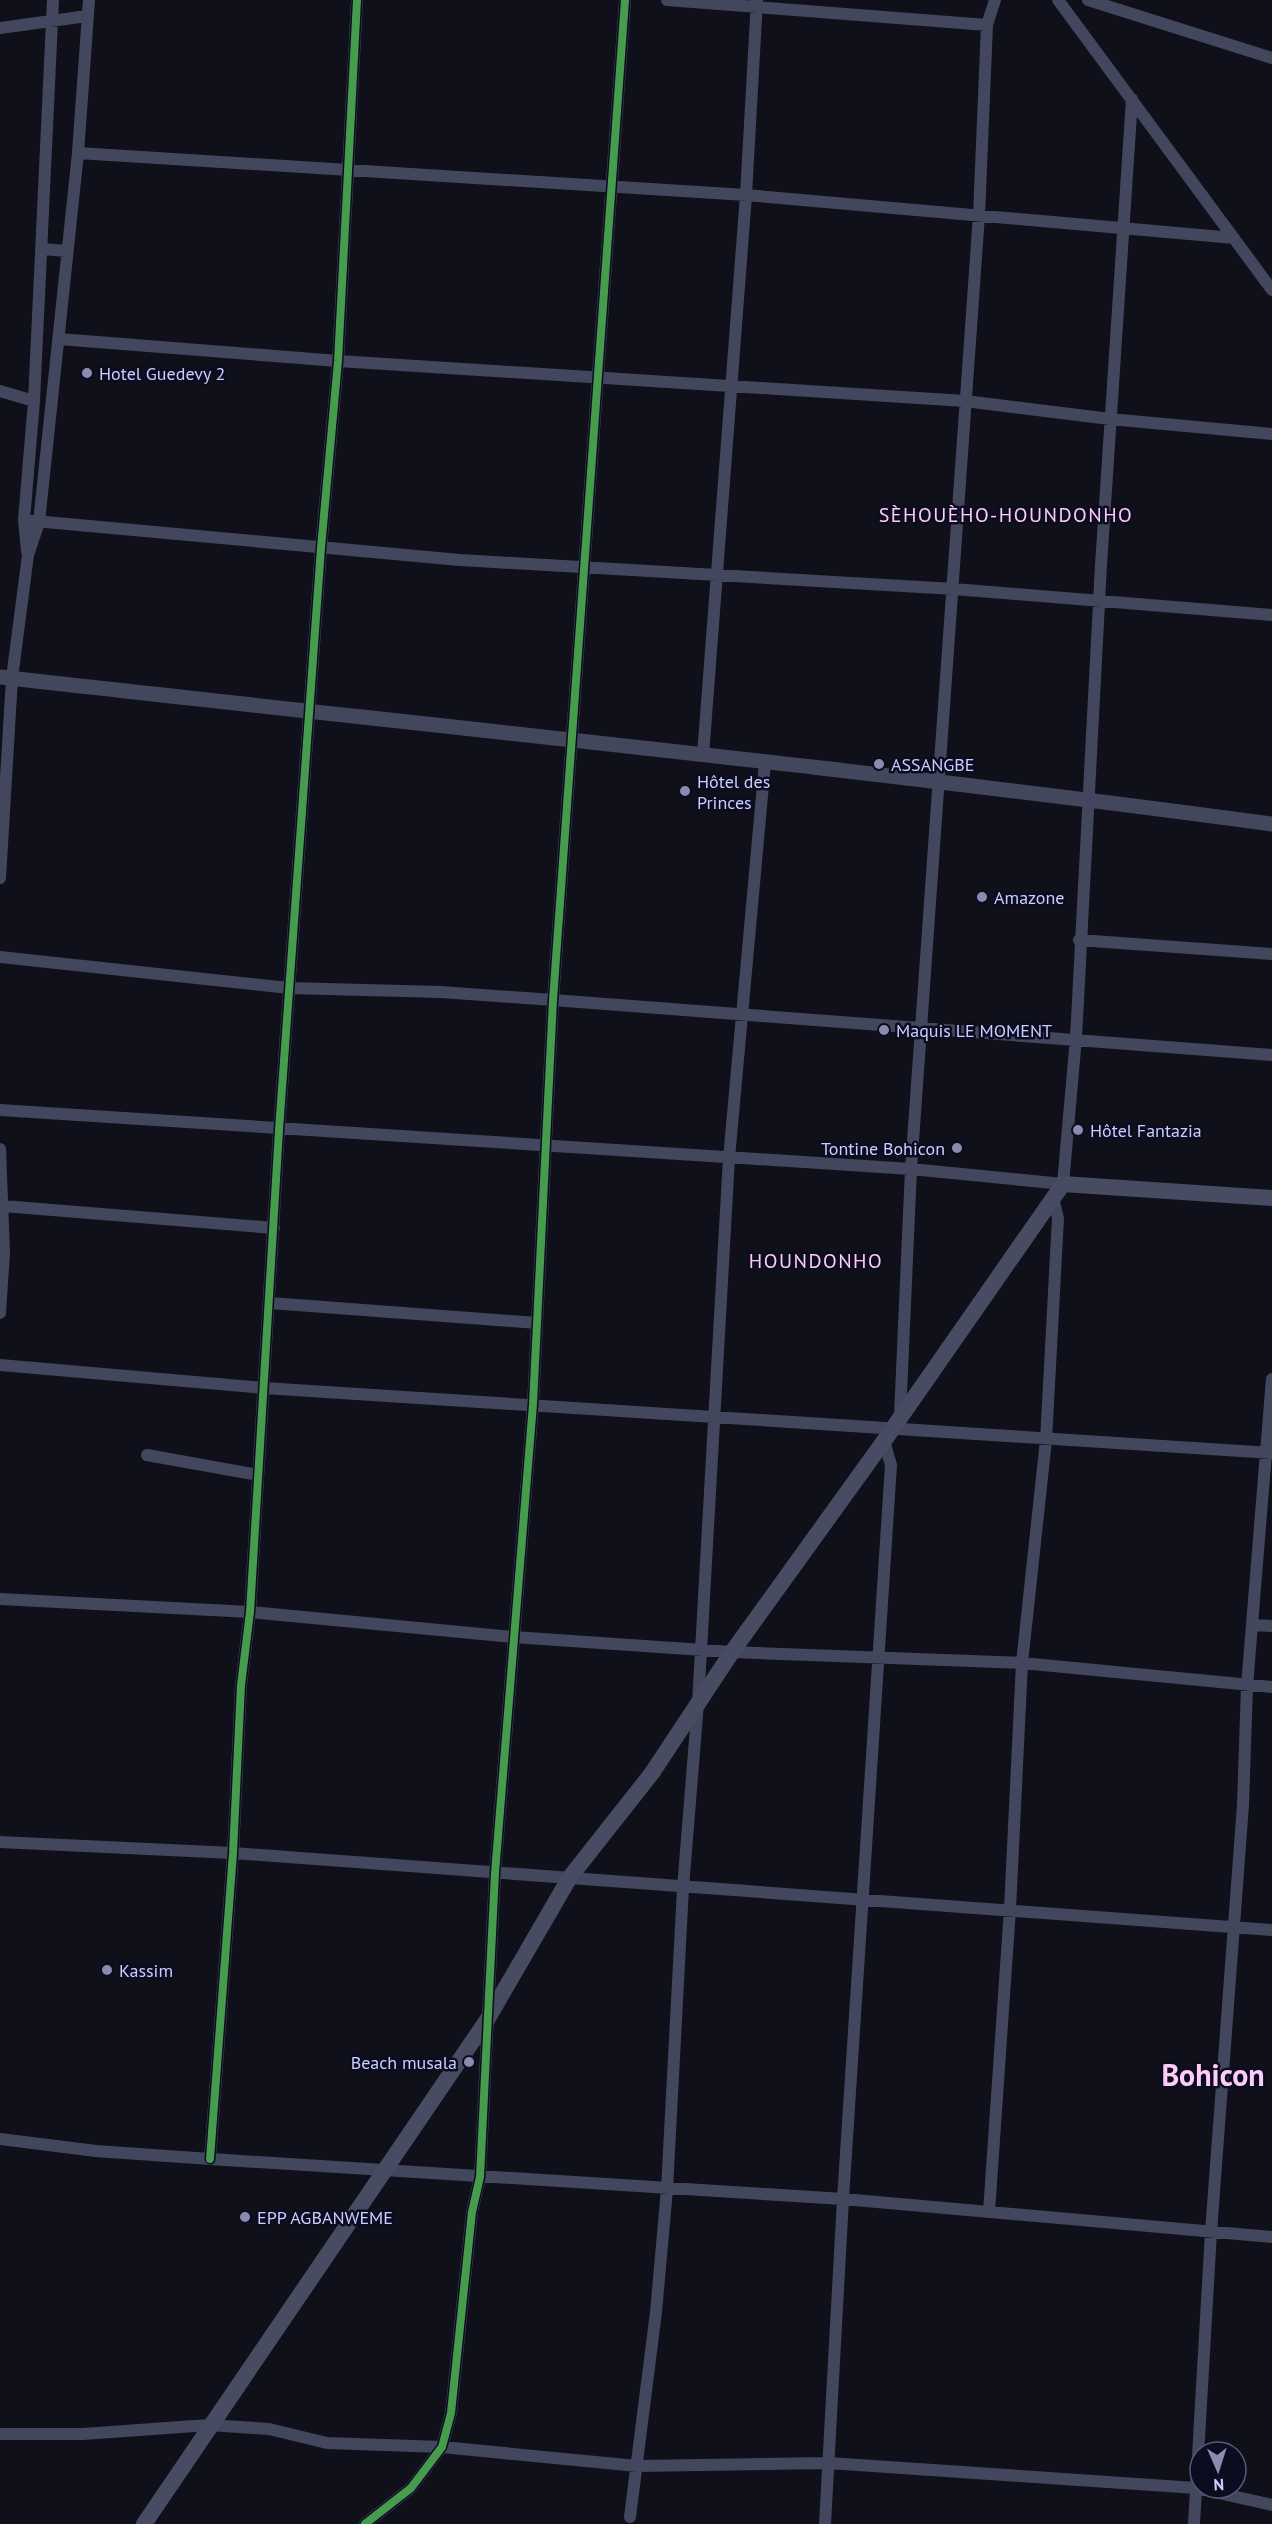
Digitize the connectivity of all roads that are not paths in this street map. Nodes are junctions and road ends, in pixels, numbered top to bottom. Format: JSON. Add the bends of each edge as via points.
{"nodes":[{"id":1,"x":52,"y":0,"type":"edge"},
{"id":2,"x":89,"y":0,"type":"edge"},
{"id":3,"x":357,"y":0,"type":"edge"},
{"id":4,"x":625,"y":0,"type":"edge"},
{"id":5,"x":667,"y":0,"type":"edge"},
{"id":6,"x":995,"y":0,"type":"edge"},
{"id":7,"x":1059,"y":0,"type":"edge"},
{"id":8,"x":1088,"y":0,"type":"edge"},
{"id":9,"x":757,"y":4,"type":"edge"},
{"id":10,"x":87,"y":16,"type":"junction"},
{"id":11,"x":52,"y":23,"type":"junction"},
{"id":12,"x":987,"y":25,"type":"junction"},
{"id":13,"x":0,"y":28,"type":"edge"},
{"id":14,"x":1272,"y":58,"type":"edge"},
{"id":15,"x":1132,"y":99,"type":"junction"},
{"id":16,"x":78,"y":153,"type":"junction"},
{"id":17,"x":348,"y":169,"type":"junction"},
{"id":18,"x":611,"y":186,"type":"junction"},
{"id":19,"x":746,"y":195,"type":"junction"},
{"id":20,"x":979,"y":214,"type":"junction"},
{"id":21,"x":1125,"y":227,"type":"junction"},
{"id":22,"x":1234,"y":238,"type":"junction"},
{"id":23,"x":42,"y":249,"type":"junction"},
{"id":24,"x":66,"y":251,"type":"junction"},
{"id":25,"x":1272,"y":290,"type":"edge"},
{"id":26,"x":59,"y":339,"type":"junction"},
{"id":27,"x":338,"y":361,"type":"junction"},
{"id":28,"x":599,"y":377,"type":"junction"},
{"id":29,"x":731,"y":385,"type":"junction"},
{"id":30,"x":0,"y":391,"type":"edge"},
{"id":31,"x":34,"y":401,"type":"junction"},
{"id":32,"x":965,"y":401,"type":"junction"},
{"id":33,"x":1110,"y":419,"type":"junction"},
{"id":34,"x":1272,"y":434,"type":"edge"},
{"id":35,"x":24,"y":520,"type":"junction"},
{"id":36,"x":39,"y":522,"type":"junction"},
{"id":37,"x":321,"y":548,"type":"junction"},
{"id":38,"x":28,"y":555,"type":"junction"},
{"id":39,"x":585,"y":568,"type":"junction"},
{"id":40,"x":717,"y":575,"type":"junction"},
{"id":41,"x":954,"y":589,"type":"junction"},
{"id":42,"x":1099,"y":603,"type":"junction"},
{"id":43,"x":1272,"y":615,"type":"edge"},
{"id":44,"x":6,"y":677,"type":"edge"},
{"id":45,"x":310,"y":709,"type":"junction"},
{"id":46,"x":572,"y":740,"type":"junction"},
{"id":47,"x":703,"y":755,"type":"junction"},
{"id":48,"x":765,"y":763,"type":"junction"},
{"id":49,"x":939,"y":782,"type":"junction"},
{"id":50,"x":1088,"y":798,"type":"junction"},
{"id":51,"x":1272,"y":824,"type":"edge"},
{"id":52,"x":0,"y":878,"type":"edge"},
{"id":53,"x":1079,"y":940,"type":"junction"},
{"id":54,"x":1272,"y":954,"type":"edge"},
{"id":55,"x":0,"y":957,"type":"edge"},
{"id":56,"x":289,"y":988,"type":"junction"},
{"id":57,"x":554,"y":1000,"type":"junction"},
{"id":58,"x":741,"y":1013,"type":"junction"},
{"id":59,"x":921,"y":1026,"type":"junction"},
{"id":60,"x":1076,"y":1038,"type":"junction"},
{"id":61,"x":1272,"y":1054,"type":"edge"},
{"id":62,"x":0,"y":1110,"type":"edge"},
{"id":63,"x":279,"y":1130,"type":"junction"},
{"id":64,"x":546,"y":1146,"type":"junction"},
{"id":65,"x":0,"y":1149,"type":"edge"},
{"id":66,"x":729,"y":1158,"type":"junction"},
{"id":67,"x":911,"y":1169,"type":"junction"},
{"id":68,"x":1058,"y":1191,"type":"junction"},
{"id":69,"x":1272,"y":1198,"type":"edge"},
{"id":70,"x":3,"y":1206,"type":"junction"},
{"id":71,"x":274,"y":1228,"type":"junction"},
{"id":72,"x":2,"y":1251,"type":"edge"},
{"id":73,"x":270,"y":1303,"type":"junction"},
{"id":74,"x":0,"y":1313,"type":"edge"},
{"id":75,"x":537,"y":1323,"type":"junction"},
{"id":76,"x":0,"y":1365,"type":"edge"},
{"id":77,"x":1272,"y":1379,"type":"edge"},
{"id":78,"x":264,"y":1388,"type":"junction"},
{"id":79,"x":534,"y":1404,"type":"junction"},
{"id":80,"x":713,"y":1417,"type":"junction"},
{"id":81,"x":892,"y":1429,"type":"junction"},
{"id":82,"x":1046,"y":1440,"type":"junction"},
{"id":83,"x":1270,"y":1453,"type":"edge"},
{"id":84,"x":147,"y":1455,"type":"dead end"},
{"id":85,"x":258,"y":1475,"type":"junction"},
{"id":86,"x":0,"y":1599,"type":"edge"},
{"id":87,"x":249,"y":1612,"type":"junction"},
{"id":88,"x":1252,"y":1625,"type":"junction"},
{"id":89,"x":1272,"y":1626,"type":"edge"},
{"id":90,"x":513,"y":1637,"type":"junction"},
{"id":91,"x":699,"y":1648,"type":"junction"},
{"id":92,"x":732,"y":1652,"type":"junction"},
{"id":93,"x":877,"y":1656,"type":"junction"},
{"id":94,"x":1023,"y":1663,"type":"junction"},
{"id":95,"x":1247,"y":1686,"type":"junction"},
{"id":96,"x":1272,"y":1687,"type":"edge"},
{"id":97,"x":698,"y":1703,"type":"junction"},
{"id":98,"x":0,"y":1842,"type":"edge"},
{"id":99,"x":233,"y":1853,"type":"junction"},
{"id":100,"x":495,"y":1873,"type":"junction"},
{"id":101,"x":570,"y":1877,"type":"junction"},
{"id":102,"x":683,"y":1888,"type":"junction"},
{"id":103,"x":864,"y":1899,"type":"junction"},
{"id":104,"x":1010,"y":1909,"type":"junction"},
{"id":105,"x":1235,"y":1928,"type":"junction"},
{"id":106,"x":1272,"y":1930,"type":"edge"},
{"id":107,"x":487,"y":2020,"type":"junction"},
{"id":108,"x":0,"y":2139,"type":"edge"},
{"id":109,"x":210,"y":2159,"type":"junction"},
{"id":110,"x":382,"y":2170,"type":"junction"},
{"id":111,"x":480,"y":2177,"type":"junction"},
{"id":112,"x":667,"y":2189,"type":"junction"},
{"id":113,"x":843,"y":2199,"type":"junction"},
{"id":114,"x":989,"y":2212,"type":"junction"},
{"id":115,"x":1211,"y":2232,"type":"junction"},
{"id":116,"x":1272,"y":2237,"type":"edge"},
{"id":117,"x":209,"y":2425,"type":"junction"},
{"id":118,"x":0,"y":2434,"type":"edge"},
{"id":119,"x":1199,"y":2440,"type":"edge"},
{"id":120,"x":442,"y":2447,"type":"junction"},
{"id":121,"x":829,"y":2463,"type":"junction"},
{"id":122,"x":637,"y":2466,"type":"junction"},
{"id":123,"x":1188,"y":2487,"type":"edge"},
{"id":124,"x":1195,"y":2500,"type":"edge"},
{"id":125,"x":1248,"y":2500,"type":"edge"},
{"id":126,"x":1272,"y":2505,"type":"edge"},
{"id":127,"x":630,"y":2517,"type":"dead end"},
{"id":128,"x":144,"y":2524,"type":"edge"},
{"id":129,"x":365,"y":2524,"type":"edge"},
{"id":130,"x":825,"y":2524,"type":"edge"},
{"id":131,"x":1194,"y":2524,"type":"edge"}],
"edges":[{"from":1,"to":11,"type":"street"},
{"from":2,"to":10,"type":"street"},
{"from":3,"to":17,"type":"street"},
{"from":4,"to":18,"type":"street"},
{"from":5,"to":9,"type":"street"},
{"from":6,"to":12,"type":"street"},
{"from":7,"to":15,"type":"street"},
{"from":8,"to":14,"type":"street"},
{"from":9,"to":12,"type":"street"},
{"from":9,"to":19,"type":"street"},
{"from":10,"to":11,"type":"street"},
{"from":10,"to":16,"type":"street"},
{"from":11,"to":13,"type":"street"},
{"from":11,"to":23,"type":"street"},
{"from":12,"to":20,"type":"street"},
{"from":15,"to":21,"type":"street"},
{"from":15,"to":22,"type":"street"},
{"from":16,"to":17,"type":"street"},
{"from":16,"to":24,"type":"street"},
{"from":17,"to":18,"type":"street"},
{"from":17,"to":27,"type":"street"},
{"from":18,"to":19,"type":"street"},
{"from":18,"to":28,"type":"street"},
{"from":19,"to":20,"type":"street"},
{"from":19,"to":29,"type":"street"},
{"from":20,"to":21,"type":"street"},
{"from":20,"to":32,"type":"street"},
{"from":21,"to":22,"type":"street"},
{"from":21,"to":33,"type":"street"},
{"from":22,"to":25,"type":"street"},
{"from":23,"to":24,"type":"street"},
{"from":23,"to":31,"type":"street"},
{"from":24,"to":26,"type":"street"},
{"from":26,"to":27,"type":"street"},
{"from":26,"to":36,"type":"street"},
{"from":27,"to":28,"type":"street"},
{"from":27,"to":37,"type":"street"},
{"from":28,"to":29,"type":"street"},
{"from":28,"to":39,"type":"street"},
{"from":29,"to":32,"type":"street"},
{"from":29,"to":40,"type":"street"},
{"from":30,"to":31,"type":"street"},
{"from":31,"to":35,"type":"street"},
{"from":32,"to":33,"type":"street"},
{"from":32,"to":41,"type":"street"},
{"from":33,"to":34,"type":"street"},
{"from":33,"to":42,"type":"street"},
{"from":35,"to":36,"type":"street"},
{"from":35,"to":38,"type":"street"},
{"from":36,"to":37,"type":"street"},
{"from":36,"to":38,"type":"street"},
{"from":37,"to":39,"type":"street"},
{"from":37,"to":45,"type":"street"},
{"from":38,"to":44,"type":"street"},
{"from":39,"to":40,"type":"street"},
{"from":39,"to":46,"type":"street"},
{"from":40,"to":41,"type":"street"},
{"from":40,"to":47,"type":"street"},
{"from":41,"to":42,"type":"street"},
{"from":41,"to":49,"type":"street"},
{"from":42,"to":43,"type":"street"},
{"from":42,"to":50,"type":"street"},
{"from":44,"to":45,"type":"street"},
{"from":44,"to":52,"type":"street"},
{"from":45,"to":46,"type":"street"},
{"from":45,"to":56,"type":"street"},
{"from":46,"to":47,"type":"street"},
{"from":46,"to":57,"type":"street"},
{"from":47,"to":48,"type":"street"},
{"from":48,"to":49,"type":"street"},
{"from":48,"to":58,"type":"street"},
{"from":49,"to":50,"type":"street"},
{"from":49,"to":59,"type":"street"},
{"from":50,"to":51,"type":"street"},
{"from":50,"to":53,"type":"street"},
{"from":53,"to":54,"type":"street"},
{"from":53,"to":60,"type":"street"},
{"from":55,"to":56,"type":"street"},
{"from":56,"to":57,"type":"street"},
{"from":56,"to":63,"type":"street"},
{"from":57,"to":58,"type":"street"},
{"from":57,"to":64,"type":"street"},
{"from":58,"to":59,"type":"street"},
{"from":58,"to":66,"type":"street"},
{"from":59,"to":60,"type":"street"},
{"from":59,"to":67,"type":"street"},
{"from":60,"to":61,"type":"street"},
{"from":60,"to":68,"type":"street"},
{"from":62,"to":63,"type":"street"},
{"from":63,"to":64,"type":"street"},
{"from":63,"to":71,"type":"street"},
{"from":64,"to":66,"type":"street"},
{"from":64,"to":75,"type":"street"},
{"from":65,"to":70,"type":"street"},
{"from":66,"to":67,"type":"street"},
{"from":66,"to":80,"type":"street"},
{"from":67,"to":68,"type":"street"},
{"from":67,"to":81,"type":"street"},
{"from":68,"to":69,"type":"main road"},
{"from":68,"to":81,"type":"main road"},
{"from":68,"to":82,"type":"street"},
{"from":70,"to":71,"type":"street"},
{"from":70,"to":72,"type":"street"},
{"from":71,"to":73,"type":"street"},
{"from":72,"to":74,"type":"street"},
{"from":73,"to":75,"type":"street"},
{"from":73,"to":78,"type":"street"},
{"from":75,"to":79,"type":"street"},
{"from":76,"to":78,"type":"street"},
{"from":77,"to":83,"type":"street"},
{"from":78,"to":79,"type":"street"},
{"from":78,"to":85,"type":"street"},
{"from":79,"to":80,"type":"street"},
{"from":79,"to":90,"type":"street"},
{"from":80,"to":81,"type":"street"},
{"from":80,"to":91,"type":"street"},
{"from":81,"to":82,"type":"street"},
{"from":81,"to":92,"type":"main road"},
{"from":81,"to":93,"type":"street"},
{"from":82,"to":83,"type":"street"},
{"from":82,"to":94,"type":"street"},
{"from":83,"to":88,"type":"street"},
{"from":84,"to":85,"type":"street"},
{"from":85,"to":87,"type":"street"},
{"from":86,"to":87,"type":"street"},
{"from":87,"to":90,"type":"street"},
{"from":87,"to":99,"type":"street","via":[[241,1685]]},
{"from":88,"to":89,"type":"street"},
{"from":88,"to":95,"type":"street"},
{"from":90,"to":91,"type":"street"},
{"from":90,"to":100,"type":"street"},
{"from":91,"to":92,"type":"street"},
{"from":91,"to":97,"type":"street"},
{"from":92,"to":93,"type":"street"},
{"from":92,"to":97,"type":"main road"},
{"from":93,"to":94,"type":"street"},
{"from":93,"to":103,"type":"street"},
{"from":94,"to":95,"type":"street"},
{"from":94,"to":104,"type":"street"},
{"from":95,"to":96,"type":"street"},
{"from":95,"to":105,"type":"street"},
{"from":97,"to":101,"type":"main road","via":[[652,1773]]},
{"from":97,"to":102,"type":"street"},
{"from":98,"to":99,"type":"street"},
{"from":99,"to":100,"type":"street"},
{"from":99,"to":109,"type":"street"},
{"from":100,"to":101,"type":"street"},
{"from":100,"to":107,"type":"street"},
{"from":101,"to":102,"type":"street"},
{"from":101,"to":107,"type":"main road"},
{"from":102,"to":103,"type":"street"},
{"from":102,"to":112,"type":"street"},
{"from":103,"to":104,"type":"street"},
{"from":103,"to":113,"type":"street"},
{"from":104,"to":105,"type":"street"},
{"from":104,"to":114,"type":"street"},
{"from":105,"to":106,"type":"street"},
{"from":105,"to":115,"type":"street"},
{"from":107,"to":110,"type":"main road"},
{"from":107,"to":111,"type":"street"},
{"from":108,"to":109,"type":"street"},
{"from":109,"to":110,"type":"street"},
{"from":110,"to":111,"type":"street"},
{"from":110,"to":117,"type":"main road"},
{"from":111,"to":112,"type":"street"},
{"from":111,"to":120,"type":"street","via":[[472,2212],[451,2413]]},
{"from":112,"to":113,"type":"street"},
{"from":112,"to":122,"type":"street"},
{"from":113,"to":114,"type":"street"},
{"from":113,"to":121,"type":"street"},
{"from":114,"to":115,"type":"street"},
{"from":115,"to":116,"type":"street"},
{"from":115,"to":119,"type":"street"},
{"from":117,"to":118,"type":"street","via":[[83,2434]]},
{"from":117,"to":120,"type":"street","via":[[270,2429],[327,2443]]},
{"from":117,"to":128,"type":"main road"},
{"from":120,"to":122,"type":"street"},
{"from":120,"to":129,"type":"street","via":[[411,2488]]},
{"from":121,"to":122,"type":"street"},
{"from":121,"to":123,"type":"street"},
{"from":121,"to":130,"type":"street"},
{"from":122,"to":127,"type":"street"},
{"from":124,"to":131,"type":"street"},
{"from":125,"to":126,"type":"street"}]}
